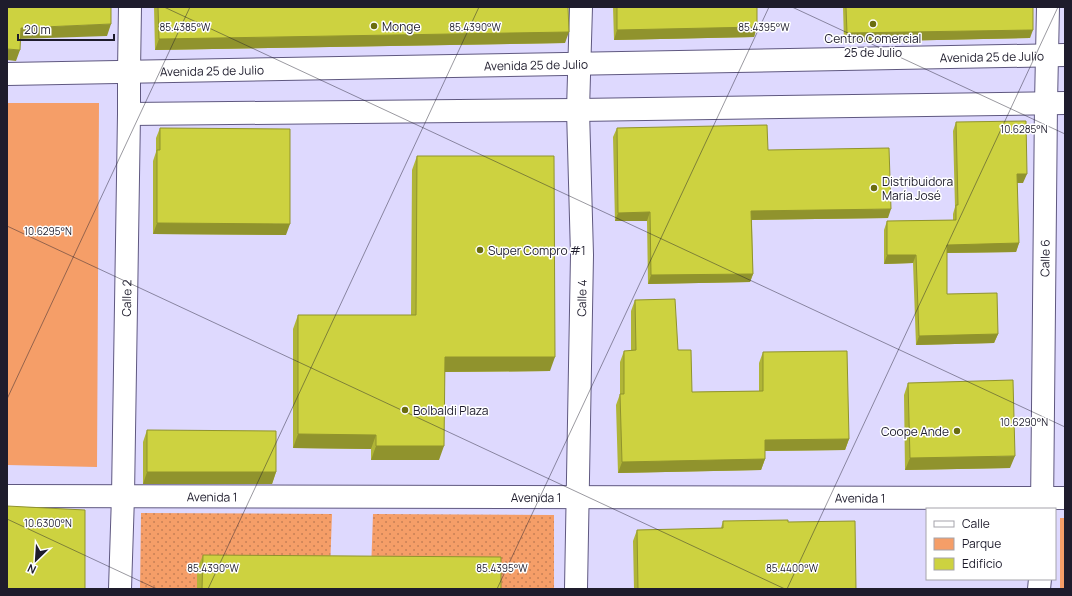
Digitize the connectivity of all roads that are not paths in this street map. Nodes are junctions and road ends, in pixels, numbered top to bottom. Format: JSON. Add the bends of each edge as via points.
{"nodes":[{"id":1,"x":130,"y":7,"type":"edge"},
{"id":2,"x":581,"y":7,"type":"edge"},
{"id":3,"x":1048,"y":7,"type":"edge"},
{"id":4,"x":1056,"y":56,"type":"edge"},
{"id":5,"x":579,"y":64,"type":"junction"},
{"id":6,"x":129,"y":71,"type":"junction"},
{"id":7,"x":7,"y":74,"type":"edge"},
{"id":8,"x":1055,"y":103,"type":"edge"},
{"id":9,"x":578,"y":110,"type":"junction"},
{"id":10,"x":129,"y":114,"type":"junction"},
{"id":11,"x":7,"y":496,"type":"edge"},
{"id":12,"x":123,"y":496,"type":"junction"},
{"id":13,"x":577,"y":497,"type":"junction"},
{"id":14,"x":1065,"y":498,"type":"edge"},
{"id":15,"x":1042,"y":503,"type":"edge"},
{"id":16,"x":120,"y":589,"type":"edge"},
{"id":17,"x":576,"y":589,"type":"edge"}],
"edges":[{"from":1,"to":6,"type":"street","name":"Calle 2"},
{"from":2,"to":5,"type":"street","name":"Calle 4"},
{"from":3,"to":4,"type":"street","name":"Calle 6"},
{"from":4,"to":5,"type":"street","name":"Avenida 25 de Julio"},
{"from":4,"to":8,"type":"street","name":"Calle 6"},
{"from":5,"to":6,"type":"street","name":"Avenida 25 de Julio"},
{"from":5,"to":9,"type":"street","name":"Calle 4"},
{"from":6,"to":7,"type":"street","name":"Avenida 25 de Julio"},
{"from":6,"to":10,"type":"street","name":"Calle 2"},
{"from":8,"to":9,"type":"street"},
{"from":8,"to":15,"type":"street","name":"Calle 6"},
{"from":9,"to":10,"type":"street"},
{"from":9,"to":13,"type":"street","name":"Calle 4","via":[[582,256]]},
{"from":10,"to":12,"type":"street","name":"Calle 2"},
{"from":11,"to":12,"type":"street","name":"Avenida 1"},
{"from":12,"to":13,"type":"street","name":"Avenida 1"},
{"from":12,"to":16,"type":"street","name":"Calle 2"},
{"from":13,"to":15,"type":"street","name":"Avenida 1"},
{"from":13,"to":17,"type":"street","name":"Calle 4"},
{"from":14,"to":15,"type":"street","name":"Avenida 1"}]}
